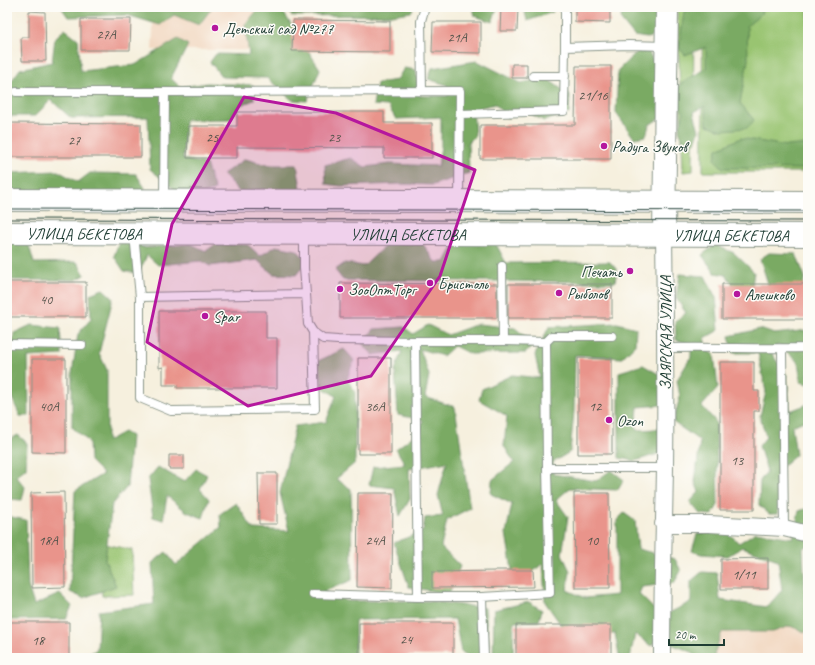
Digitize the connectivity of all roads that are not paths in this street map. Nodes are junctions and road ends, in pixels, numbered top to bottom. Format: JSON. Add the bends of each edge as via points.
{"nodes":[{"id":1,"x":425,"y":7,"type":"edge"},
{"id":2,"x":565,"y":7,"type":"edge"},
{"id":3,"x":667,"y":7,"type":"edge"},
{"id":4,"x":667,"y":46,"type":"junction"},
{"id":5,"x":565,"y":47,"type":"junction"},
{"id":6,"x":533,"y":76,"type":"dead end"},
{"id":7,"x":565,"y":76,"type":"junction"},
{"id":8,"x":422,"y":91,"type":"junction"},
{"id":9,"x":16,"y":92,"type":"dead end"},
{"id":10,"x":165,"y":92,"type":"junction"},
{"id":11,"x":460,"y":114,"type":"junction"},
{"id":12,"x":7,"y":200,"type":"edge"},
{"id":13,"x":164,"y":200,"type":"junction"},
{"id":14,"x":459,"y":201,"type":"junction"},
{"id":15,"x":664,"y":202,"type":"junction"},
{"id":16,"x":808,"y":202,"type":"edge"},
{"id":17,"x":7,"y":233,"type":"edge"},
{"id":18,"x":134,"y":233,"type":"junction"},
{"id":19,"x":304,"y":233,"type":"junction"},
{"id":20,"x":664,"y":234,"type":"junction"},
{"id":21,"x":808,"y":235,"type":"edge"},
{"id":22,"x":502,"y":266,"type":"dead end"},
{"id":23,"x":306,"y":294,"type":"junction"},
{"id":24,"x":140,"y":297,"type":"junction"},
{"id":25,"x":313,"y":332,"type":"junction"},
{"id":26,"x":612,"y":336,"type":"dead end"},
{"id":27,"x":415,"y":341,"type":"junction"},
{"id":28,"x":502,"y":341,"type":"junction"},
{"id":29,"x":546,"y":342,"type":"junction"},
{"id":30,"x":7,"y":344,"type":"edge"},
{"id":31,"x":82,"y":345,"type":"dead end"},
{"id":32,"x":665,"y":348,"type":"junction"},
{"id":33,"x":808,"y":348,"type":"edge"},
{"id":34,"x":782,"y":349,"type":"junction"},
{"id":35,"x":548,"y":468,"type":"junction"},
{"id":36,"x":665,"y":468,"type":"junction"},
{"id":37,"x":663,"y":524,"type":"junction"},
{"id":38,"x":784,"y":528,"type":"junction"},
{"id":39,"x":808,"y":534,"type":"edge"},
{"id":40,"x":313,"y":594,"type":"dead end"},
{"id":41,"x":418,"y":597,"type":"junction"},
{"id":42,"x":482,"y":597,"type":"junction"},
{"id":43,"x":484,"y":658,"type":"edge"},
{"id":44,"x":662,"y":658,"type":"edge"}],
"edges":[{"from":1,"to":8,"type":"lane","via":[[422,21]]},
{"from":2,"to":5,"type":"lane"},
{"from":3,"to":4,"type":"main road","name":"ЗАЯРСКАЯ УЛИЦА"},
{"from":4,"to":5,"type":"lane"},
{"from":4,"to":15,"type":"main road","name":"ЗАЯРСКАЯ УЛИЦА"},
{"from":5,"to":7,"type":"lane"},
{"from":6,"to":7,"type":"lane"},
{"from":7,"to":11,"type":"lane","via":[[564,111]]},
{"from":8,"to":10,"type":"lane"},
{"from":8,"to":11,"type":"lane","via":[[460,91]]},
{"from":9,"to":10,"type":"lane"},
{"from":10,"to":13,"type":"lane"},
{"from":11,"to":14,"type":"lane"},
{"from":12,"to":13,"type":"main road","name":"УЛИЦА БЕКЕТОВА"},
{"from":13,"to":14,"type":"main road","name":"УЛИЦА БЕКЕТОВА"},
{"from":14,"to":15,"type":"main road","name":"УЛИЦА БЕКЕТОВА"},
{"from":15,"to":16,"type":"main road","name":"УЛИЦА БЕКЕТОВА"},
{"from":15,"to":20,"type":"main road","name":"ЗАЯРСКАЯ УЛИЦА"},
{"from":17,"to":18,"type":"main road","name":"УЛИЦА БЕКЕТОВА"},
{"from":18,"to":19,"type":"main road","name":"УЛИЦА БЕКЕТОВА"},
{"from":18,"to":24,"type":"lane"},
{"from":19,"to":20,"type":"main road","name":"УЛИЦА БЕКЕТОВА"},
{"from":19,"to":23,"type":"lane"},
{"from":20,"to":21,"type":"main road","name":"УЛИЦА БЕКЕТОВА"},
{"from":20,"to":32,"type":"street","name":"ЗАЯРСКАЯ УЛИЦА"},
{"from":22,"to":28,"type":"lane"},
{"from":23,"to":24,"type":"lane"},
{"from":23,"to":25,"type":"lane","via":[[308,324]]},
{"from":24,"to":25,"type":"lane","via":[[140,398],[171,411],[315,410]]},
{"from":25,"to":27,"type":"lane","via":[[323,339]]},
{"from":26,"to":29,"type":"lane","via":[[552,336]]},
{"from":27,"to":28,"type":"lane"},
{"from":27,"to":41,"type":"lane"},
{"from":28,"to":29,"type":"lane"},
{"from":29,"to":35,"type":"lane"},
{"from":30,"to":31,"type":"lane"},
{"from":32,"to":34,"type":"lane"},
{"from":32,"to":36,"type":"street","name":"ЗАЯРСКАЯ УЛИЦА"},
{"from":33,"to":34,"type":"lane"},
{"from":34,"to":38,"type":"lane"},
{"from":35,"to":36,"type":"lane"},
{"from":35,"to":42,"type":"lane","via":[[550,593]]},
{"from":36,"to":37,"type":"street","name":"ЗАЯРСКАЯ УЛИЦА"},
{"from":37,"to":38,"type":"street"},
{"from":37,"to":44,"type":"street","name":"ЗАЯРСКАЯ УЛИЦА"},
{"from":38,"to":39,"type":"street"},
{"from":40,"to":41,"type":"lane"},
{"from":41,"to":42,"type":"lane"},
{"from":42,"to":43,"type":"lane"}]}
